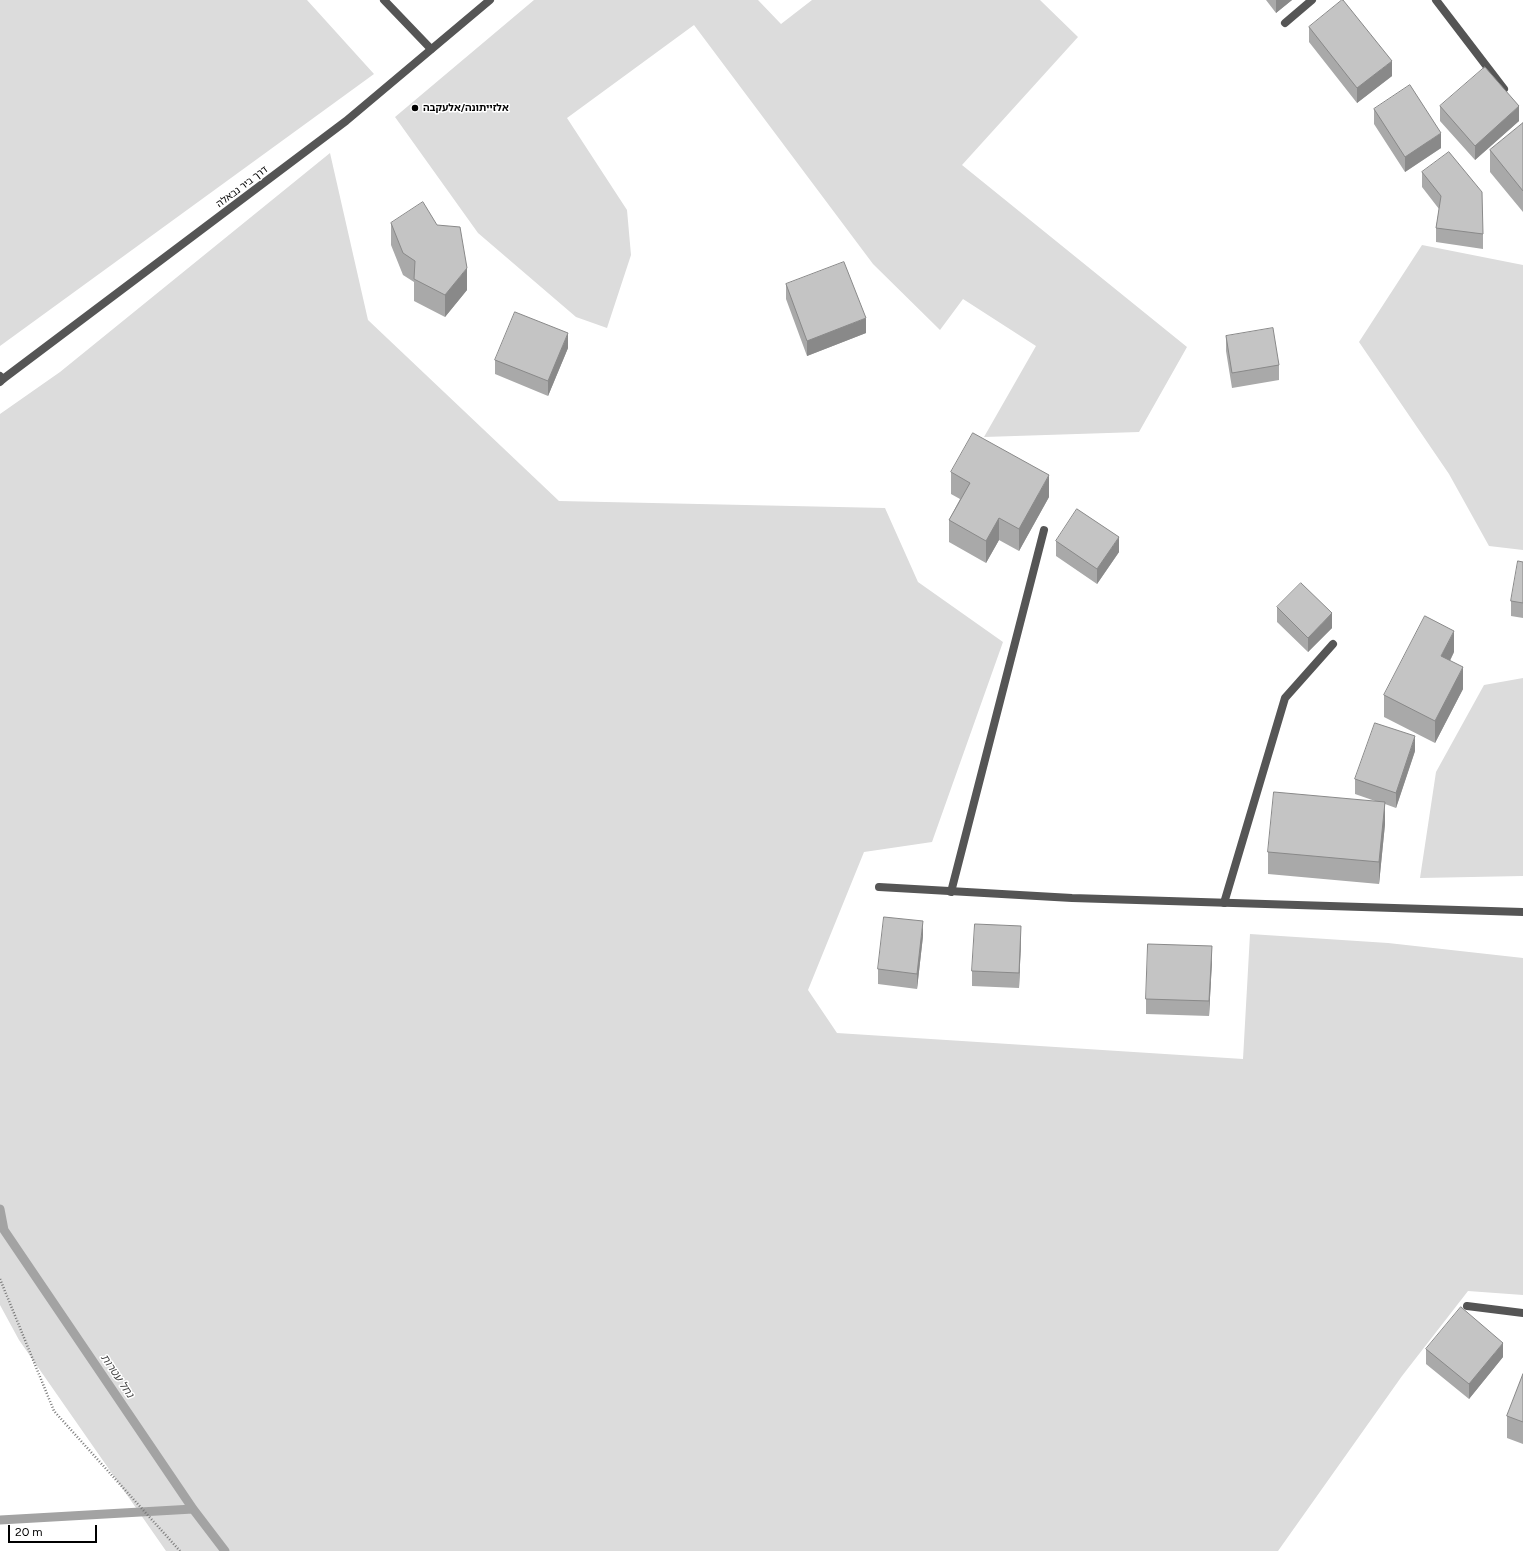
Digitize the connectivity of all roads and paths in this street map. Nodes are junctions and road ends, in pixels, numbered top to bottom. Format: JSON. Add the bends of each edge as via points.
{"nodes":[{"id":1,"x":384,"y":0,"type":"edge"},
{"id":2,"x":490,"y":0,"type":"edge"},
{"id":3,"x":1312,"y":0,"type":"edge"},
{"id":4,"x":1436,"y":0,"type":"edge"},
{"id":5,"x":1285,"y":23,"type":"dead end"},
{"id":6,"x":431,"y":49,"type":"junction"},
{"id":7,"x":1504,"y":89,"type":"edge"},
{"id":8,"x":1,"y":379,"type":"edge"},
{"id":9,"x":1044,"y":530,"type":"dead end"},
{"id":10,"x":1333,"y":644,"type":"dead end"},
{"id":11,"x":879,"y":888,"type":"dead end"},
{"id":12,"x":951,"y":892,"type":"junction"},
{"id":13,"x":1224,"y":903,"type":"junction"},
{"id":14,"x":1523,"y":912,"type":"edge"},
{"id":15,"x":0,"y":1279,"type":"edge"},
{"id":16,"x":1468,"y":1306,"type":"dead end"},
{"id":17,"x":1523,"y":1312,"type":"edge"},
{"id":18,"x":180,"y":1551,"type":"edge"}],
"edges":[{"from":1,"to":6,"type":"street"},
{"from":2,"to":6,"type":"street","name":"דרך ביר נבאלה"},
{"from":3,"to":5,"type":"street"},
{"from":4,"to":7,"type":"street"},
{"from":6,"to":8,"type":"street","name":"דרך ביר נבאלה","via":[[340,126]]},
{"from":9,"to":12,"type":"street"},
{"from":10,"to":13,"type":"street","via":[[1284,698]]},
{"from":11,"to":12,"type":"street"},
{"from":12,"to":13,"type":"street"},
{"from":13,"to":14,"type":"street"},
{"from":15,"to":18,"type":"path","via":[[54,1411]]},
{"from":16,"to":17,"type":"street"}]}
